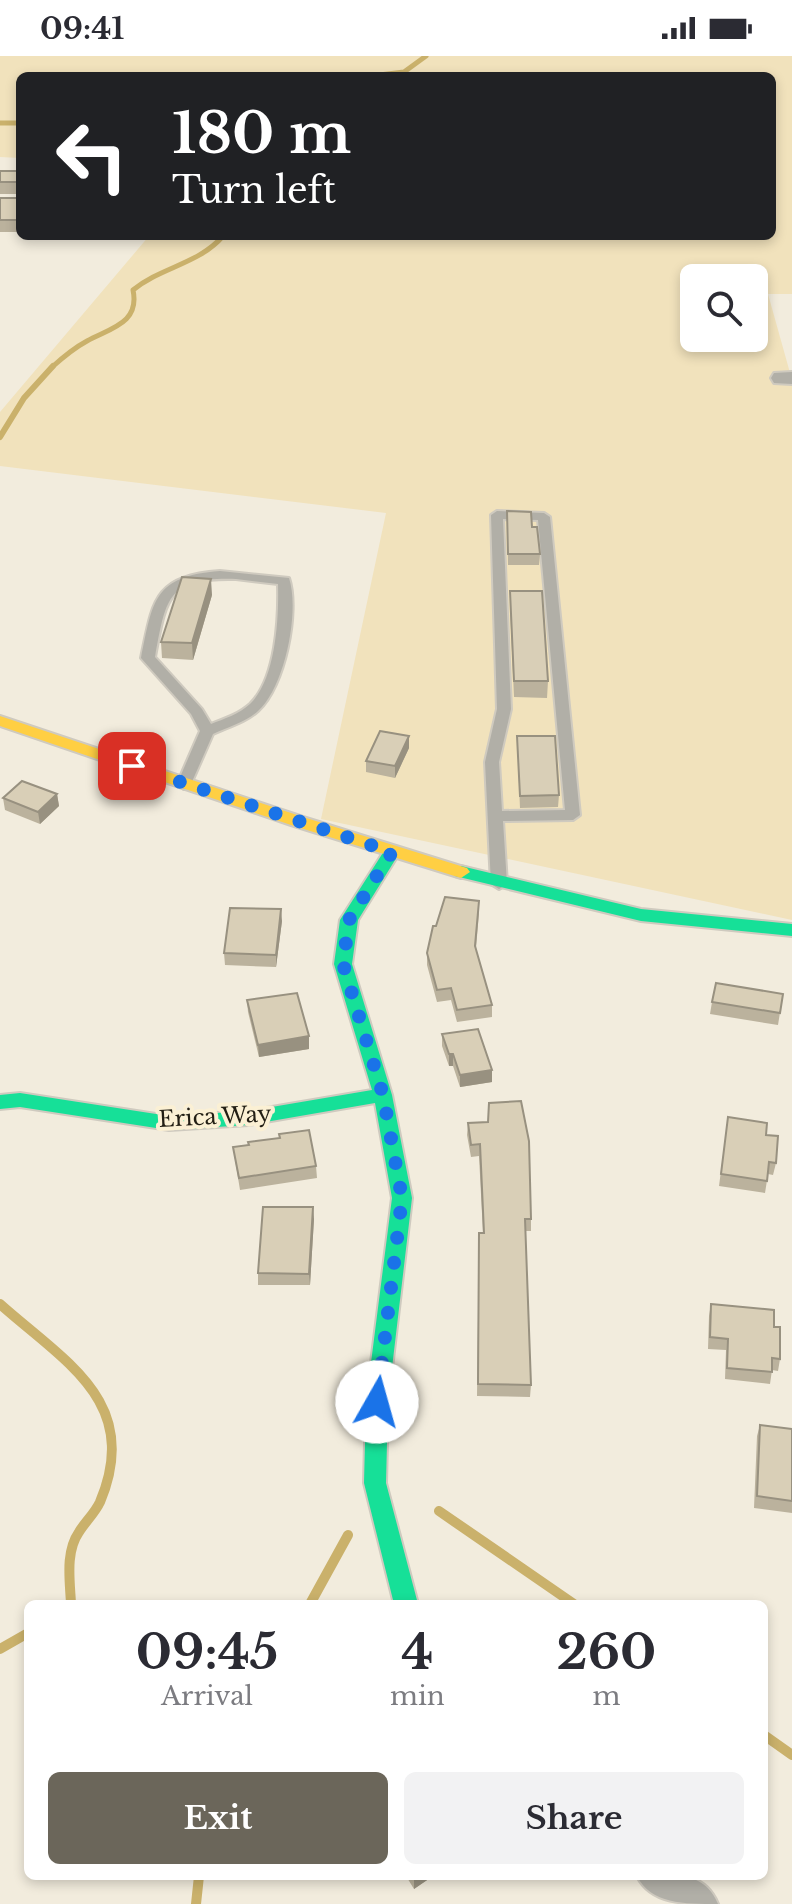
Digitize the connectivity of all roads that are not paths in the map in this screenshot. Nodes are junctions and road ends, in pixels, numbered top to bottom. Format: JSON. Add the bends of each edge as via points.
{"nodes":[{"id":1,"x":0,"y":721,"type":"edge"},
{"id":2,"x":207,"y":731,"type":"junction"},
{"id":3,"x":184,"y":784,"type":"junction"},
{"id":4,"x":495,"y":816,"type":"junction"},
{"id":5,"x":392,"y":852,"type":"junction"},
{"id":6,"x":499,"y":884,"type":"junction"},
{"id":7,"x":792,"y":930,"type":"edge"},
{"id":8,"x":383,"y":1095,"type":"junction"},
{"id":9,"x":0,"y":1102,"type":"edge"},
{"id":10,"x":405,"y":1600,"type":"edge"},
{"id":11,"x":663,"y":1880,"type":"edge"},
{"id":12,"x":696,"y":1904,"type":"edge"}],
"edges":[{"from":1,"to":3,"type":"street"},
{"from":2,"to":2,"type":"lane","via":[[259,703],[272,677],[287,611],[284,581],[222,575],[182,581],[162,599],[148,658],[197,712]]},
{"from":2,"to":3,"type":"lane"},
{"from":3,"to":5,"type":"street"},
{"from":4,"to":4,"type":"lane","via":[[492,762],[504,709],[497,515],[544,517],[573,815]]},
{"from":4,"to":6,"type":"lane"},
{"from":5,"to":6,"type":"street"},
{"from":5,"to":8,"type":"street","via":[[349,920],[343,964]]},
{"from":6,"to":7,"type":"street","via":[[692,924]]},
{"from":8,"to":9,"type":"street","name":"Erica Way","via":[[248,1118],[169,1123],[20,1100]]},
{"from":8,"to":10,"type":"street","via":[[402,1198],[377,1402],[375,1483]]},
{"from":11,"to":12,"type":"street"}]}
